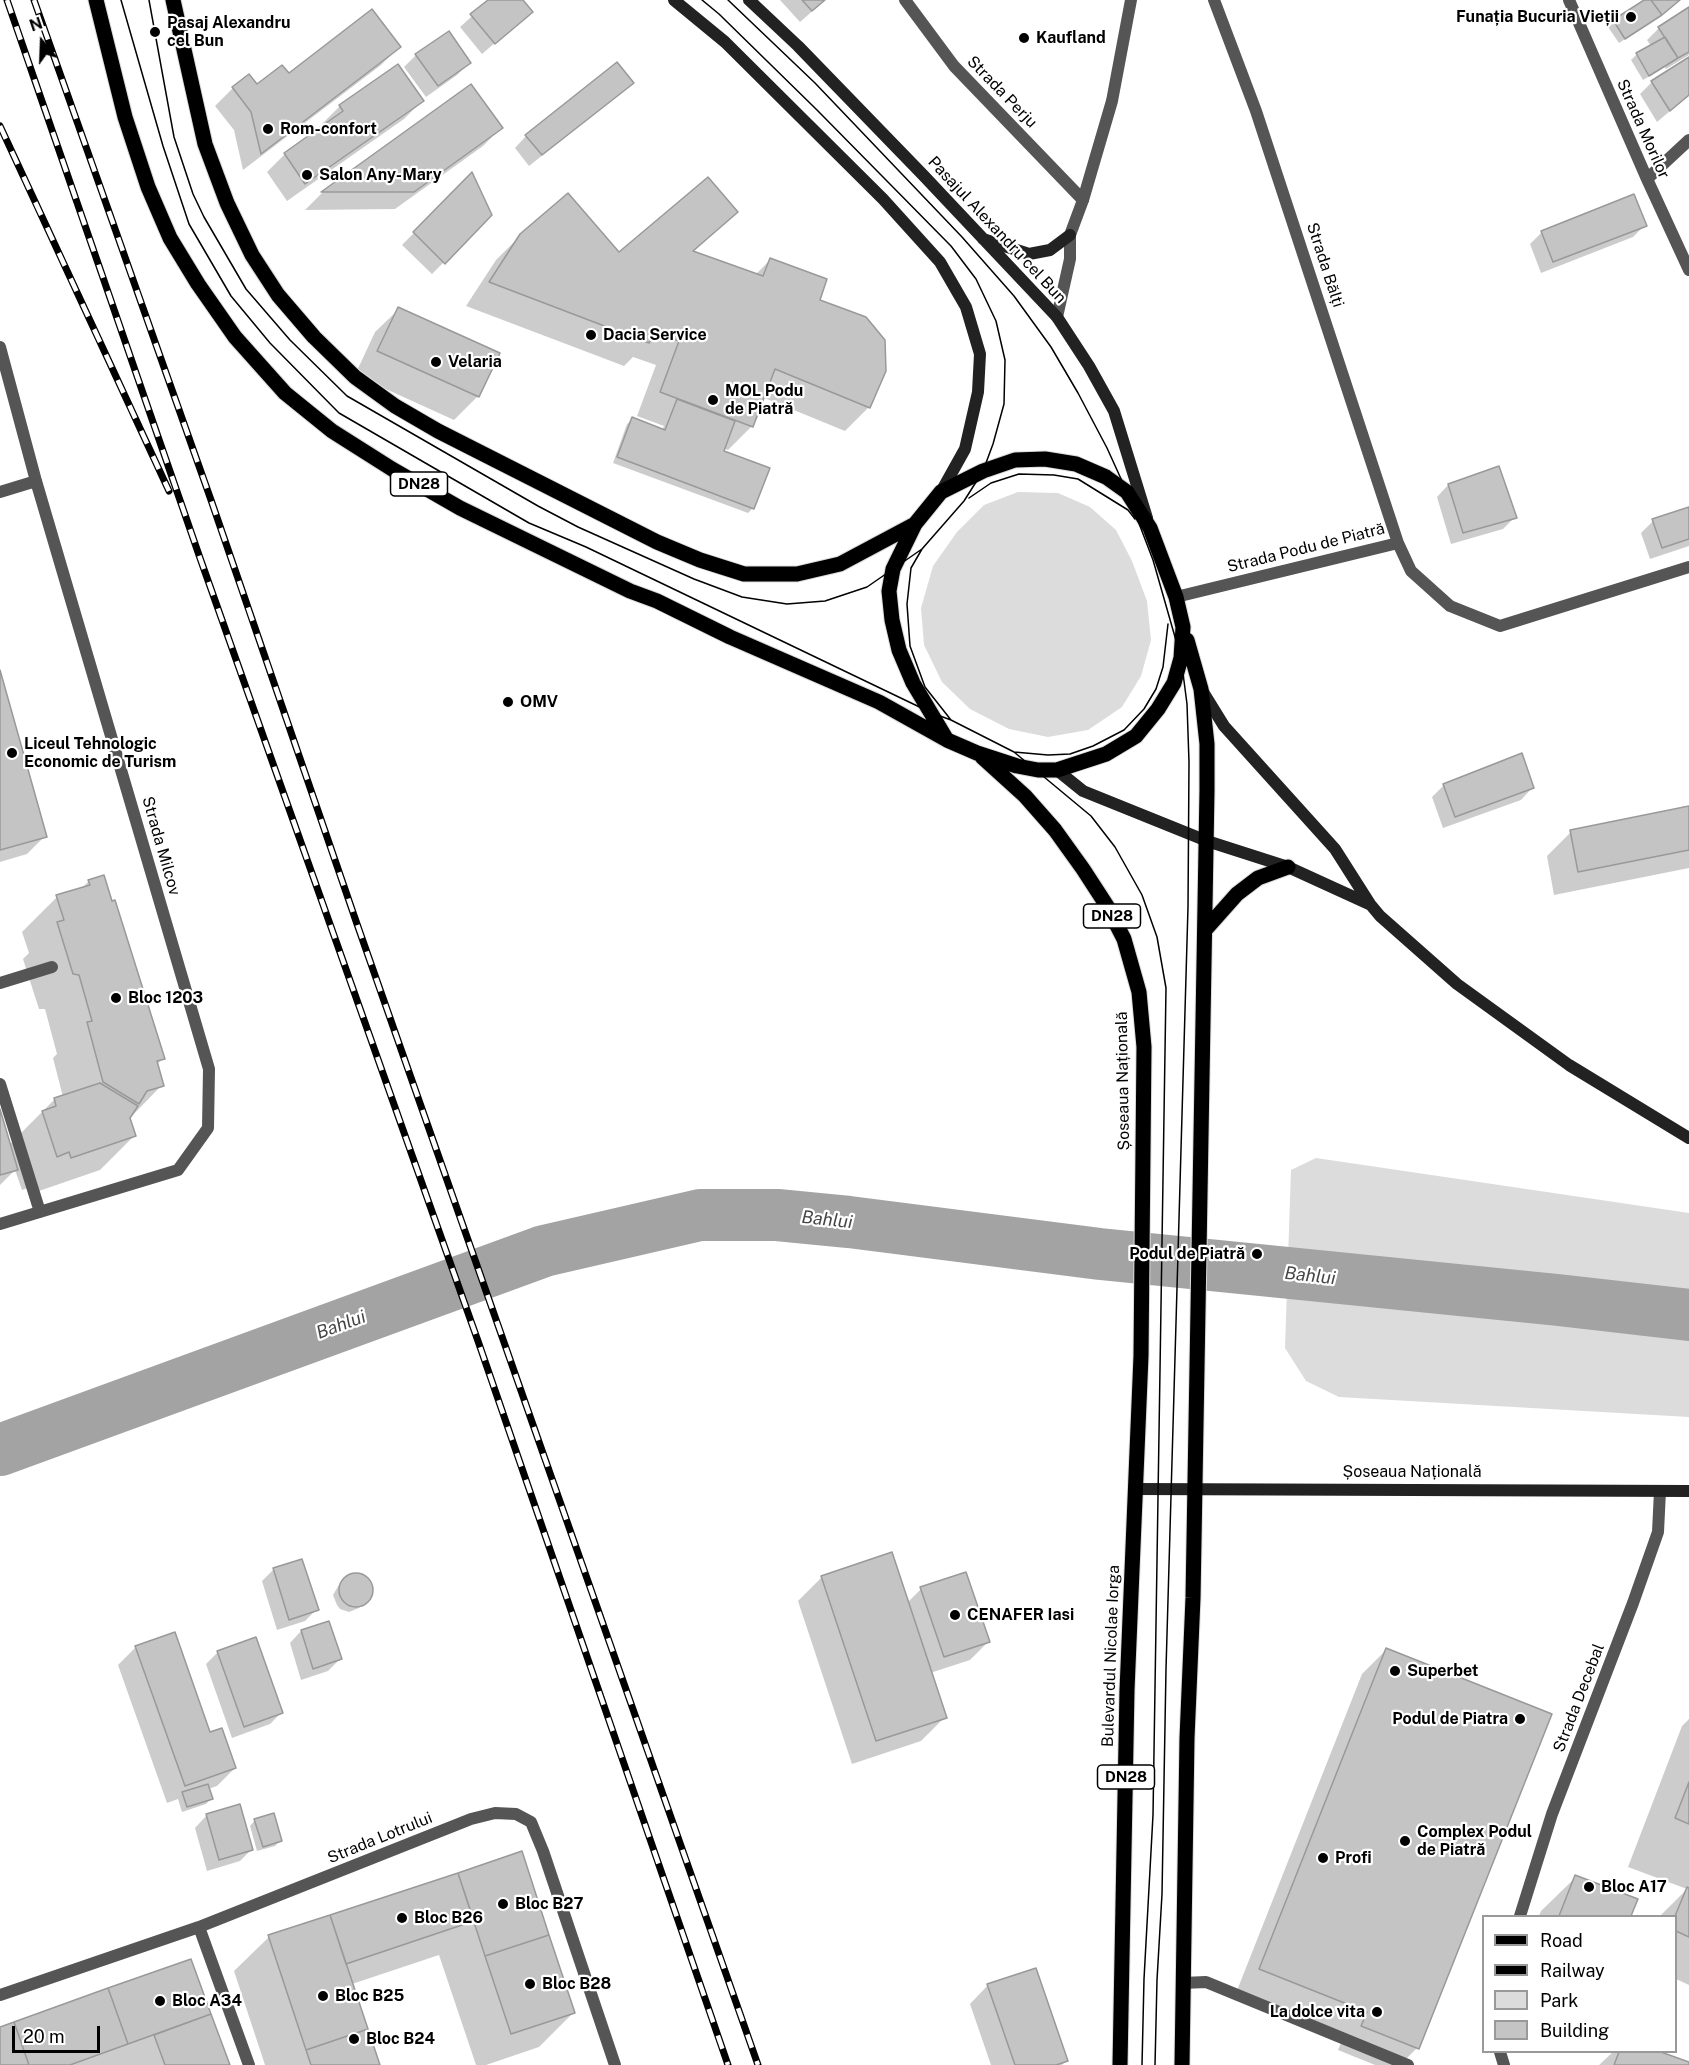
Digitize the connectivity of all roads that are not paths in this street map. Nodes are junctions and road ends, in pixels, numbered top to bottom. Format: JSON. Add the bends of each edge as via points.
{"nodes":[{"id":1,"x":96,"y":0,"type":"edge"},
{"id":2,"x":172,"y":0,"type":"edge"},
{"id":3,"x":674,"y":0,"type":"edge"},
{"id":4,"x":749,"y":0,"type":"edge"},
{"id":5,"x":904,"y":0,"type":"edge"},
{"id":6,"x":1131,"y":0,"type":"edge"},
{"id":7,"x":1214,"y":0,"type":"edge"},
{"id":8,"x":1569,"y":0,"type":"edge"},
{"id":9,"x":1689,"y":140,"type":"edge"},
{"id":10,"x":1647,"y":179,"type":"junction"},
{"id":11,"x":1083,"y":200,"type":"junction"},
{"id":12,"x":1070,"y":235,"type":"junction"},
{"id":13,"x":982,"y":239,"type":"junction"},
{"id":14,"x":1689,"y":270,"type":"edge"},
{"id":15,"x":1057,"y":317,"type":"junction"},
{"id":16,"x":0,"y":347,"type":"edge"},
{"id":17,"x":36,"y":481,"type":"junction"},
{"id":18,"x":0,"y":492,"type":"edge"},
{"id":19,"x":941,"y":492,"type":"junction"},
{"id":20,"x":915,"y":524,"type":"junction"},
{"id":21,"x":1150,"y":528,"type":"junction"},
{"id":22,"x":1398,"y":543,"type":"junction"},
{"id":23,"x":1689,"y":567,"type":"edge"},
{"id":24,"x":1176,"y":597,"type":"junction"},
{"id":25,"x":1184,"y":627,"type":"junction"},
{"id":26,"x":1201,"y":689,"type":"junction"},
{"id":27,"x":947,"y":740,"type":"junction"},
{"id":28,"x":977,"y":753,"type":"junction"},
{"id":29,"x":1058,"y":770,"type":"junction"},
{"id":30,"x":1206,"y":842,"type":"junction"},
{"id":31,"x":1288,"y":867,"type":"junction"},
{"id":32,"x":1370,"y":904,"type":"junction"},
{"id":33,"x":1204,"y":930,"type":"junction"},
{"id":34,"x":52,"y":967,"type":"dead end"},
{"id":35,"x":0,"y":983,"type":"edge"},
{"id":36,"x":0,"y":1083,"type":"edge"},
{"id":37,"x":1689,"y":1138,"type":"edge"},
{"id":38,"x":40,"y":1212,"type":"junction"},
{"id":39,"x":0,"y":1224,"type":"edge"},
{"id":40,"x":1141,"y":1356,"type":"joint"},
{"id":41,"x":1135,"y":1489,"type":"junction"},
{"id":42,"x":1195,"y":1490,"type":"junction"},
{"id":43,"x":1660,"y":1491,"type":"junction"},
{"id":44,"x":1689,"y":1491,"type":"edge"},
{"id":45,"x":1521,"y":1915,"type":"edge"},
{"id":46,"x":199,"y":1927,"type":"junction"},
{"id":47,"x":1182,"y":1983,"type":"junction"},
{"id":48,"x":0,"y":1995,"type":"edge"},
{"id":49,"x":249,"y":2065,"type":"edge"},
{"id":50,"x":615,"y":2065,"type":"edge"},
{"id":51,"x":1120,"y":2065,"type":"edge"},
{"id":52,"x":1182,"y":2065,"type":"edge"},
{"id":53,"x":1408,"y":2065,"type":"edge"}],
"edges":[{"from":1,"to":27,"type":"main road","number":"DN28","via":[[125,117],[170,238],[235,337],[285,393],[332,431],[460,508],[730,637],[879,702]]},
{"from":2,"to":20,"type":"main road","number":"DN28","via":[[204,144],[252,255],[278,295],[314,337],[355,377],[395,406],[657,542],[744,574],[797,574],[840,564]]},
{"from":3,"to":19,"type":"main road","via":[[725,42],[884,199],[948,274],[966,308],[980,354],[978,392],[965,449]]},
{"from":4,"to":13,"type":"main road","name":"Pasajul Alexandru cel Bun"},
{"from":5,"to":11,"type":"street","name":"Strada Perju","via":[[954,66]]},
{"from":6,"to":11,"type":"street","via":[[1112,101]]},
{"from":7,"to":22,"type":"street","name":"Strada Bălți","via":[[1256,111]]},
{"from":8,"to":10,"type":"street","name":"Strada Morilor"},
{"from":9,"to":10,"type":"street"},
{"from":10,"to":14,"type":"street","name":"Strada Morilor"},
{"from":11,"to":12,"type":"street"},
{"from":12,"to":13,"type":"main road","via":[[1050,250],[1029,254]]},
{"from":12,"to":15,"type":"street","via":[[1070,259]]},
{"from":13,"to":15,"type":"main road","name":"Pasajul Alexandru cel Bun"},
{"from":15,"to":21,"type":"main road","name":"Pasajul Alexandru cel Bun","via":[[1114,411]]},
{"from":16,"to":17,"type":"street","name":"Strada Milcov"},
{"from":17,"to":18,"type":"street"},
{"from":17,"to":38,"type":"street","name":"Strada Milcov","via":[[209,1069],[208,1128],[178,1170]]},
{"from":19,"to":20,"type":"main road","number":"DN28"},
{"from":19,"to":21,"type":"main road","number":"DN28","via":[[982,471],[1015,460],[1076,464],[1106,477],[1127,492]]},
{"from":20,"to":27,"type":"main road","number":"DN28","via":[[893,569],[889,591],[892,620],[913,683]]},
{"from":21,"to":24,"type":"main road","number":"DN28"},
{"from":22,"to":23,"type":"street","name":"Strada Podu de Piatră","via":[[1411,571],[1450,606],[1500,626]]},
{"from":22,"to":24,"type":"street","name":"Strada Podu de Piatră"},
{"from":24,"to":25,"type":"main road","number":"DN28"},
{"from":25,"to":26,"type":"main road","number":"DN28"},
{"from":25,"to":29,"type":"main road","number":"DN28","via":[[1174,683],[1136,736],[1106,754]]},
{"from":26,"to":30,"type":"main road","number":"DN28","via":[[1207,744]]},
{"from":26,"to":32,"type":"main road","via":[[1224,726],[1335,849]]},
{"from":27,"to":28,"type":"main road","number":"DN28"},
{"from":28,"to":29,"type":"main road","number":"DN28","via":[[1017,766]]},
{"from":28,"to":40,"type":"main road","name":"Șoseaua Națională","number":"DN28","via":[[1025,796],[1055,830],[1107,906],[1124,939],[1139,992],[1144,1047]]},
{"from":29,"to":30,"type":"main road","via":[[1083,791]]},
{"from":30,"to":31,"type":"main road"},
{"from":30,"to":33,"type":"main road","number":"DN28"},
{"from":31,"to":32,"type":"main road"},
{"from":31,"to":33,"type":"main road","via":[[1258,879],[1237,894]]},
{"from":32,"to":37,"type":"main road","via":[[1457,984],[1569,1065]]},
{"from":33,"to":42,"type":"main road","number":"DN28"},
{"from":34,"to":35,"type":"street"},
{"from":36,"to":38,"type":"street"},
{"from":38,"to":39,"type":"street","name":"Strada Milcov"},
{"from":40,"to":41,"type":"main road","name":"Bulevardul Nicolae Iorga","number":"DN28"},
{"from":41,"to":42,"type":"main road","name":"Șoseaua Națională"},
{"from":41,"to":51,"type":"main road","name":"Bulevardul Nicolae Iorga","number":"DN28"},
{"from":42,"to":43,"type":"main road","name":"Șoseaua Națională"},
{"from":42,"to":47,"type":"main road","number":"DN28"},
{"from":43,"to":44,"type":"main road","name":"Șoseaua Națională"},
{"from":43,"to":45,"type":"street","name":"Strada Decebal","via":[[1658,1532],[1551,1814]]},
{"from":46,"to":48,"type":"street","name":"Strada Lotrului"},
{"from":46,"to":49,"type":"street"},
{"from":46,"to":50,"type":"street","name":"Strada Lotrului","via":[[471,1819],[495,1813],[516,1814],[531,1822],[543,1851]]},
{"from":47,"to":52,"type":"main road","number":"DN28"},
{"from":47,"to":53,"type":"street","via":[[1206,1982]]}]}
